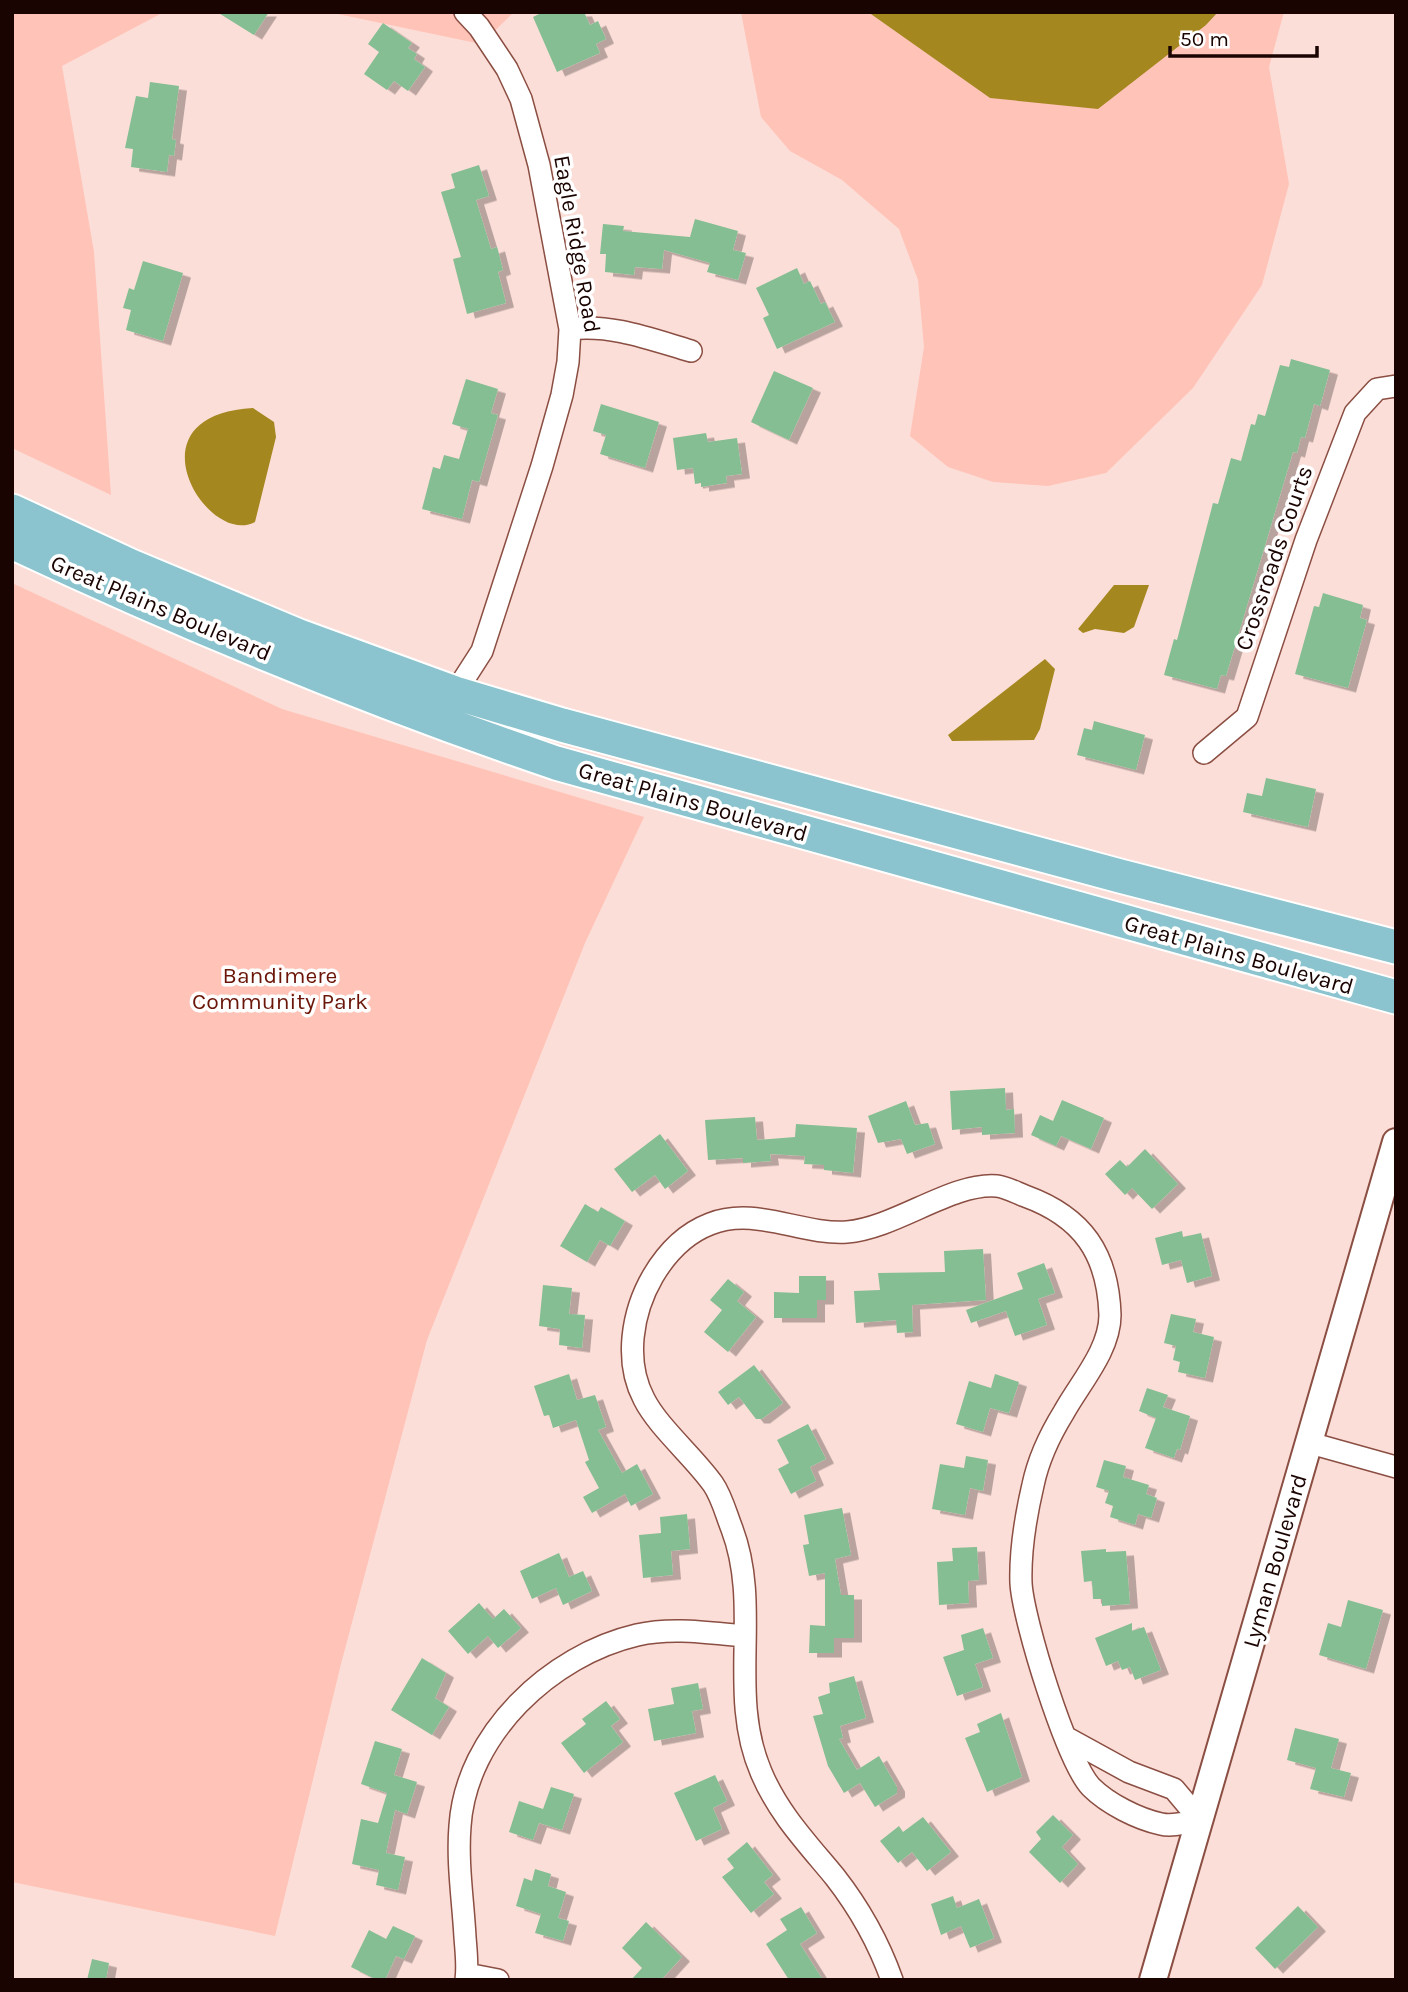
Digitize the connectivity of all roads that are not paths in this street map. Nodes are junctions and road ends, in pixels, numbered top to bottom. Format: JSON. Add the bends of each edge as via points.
{"nodes":[{"id":1,"x":465,"y":12,"type":"edge"},
{"id":2,"x":570,"y":329,"type":"junction"},
{"id":3,"x":691,"y":351,"type":"dead end"},
{"id":4,"x":1396,"y":386,"type":"edge"},
{"id":5,"x":12,"y":511,"type":"edge"},
{"id":6,"x":12,"y":542,"type":"edge"},
{"id":7,"x":456,"y":693,"type":"junction"},
{"id":8,"x":1205,"y":753,"type":"dead end"},
{"id":9,"x":1396,"y":947,"type":"edge"},
{"id":10,"x":1396,"y":997,"type":"edge"},
{"id":11,"x":1396,"y":1142,"type":"edge"},
{"id":12,"x":1310,"y":1443,"type":"junction"},
{"id":13,"x":1396,"y":1467,"type":"edge"},
{"id":14,"x":744,"y":1636,"type":"junction"},
{"id":15,"x":1067,"y":1738,"type":"junction"},
{"id":16,"x":1200,"y":1820,"type":"junction"},
{"id":17,"x":466,"y":1977,"type":"edge"},
{"id":18,"x":498,"y":1980,"type":"edge"},
{"id":19,"x":892,"y":1980,"type":"edge"},
{"id":20,"x":1153,"y":1980,"type":"edge"}],
"edges":[{"from":1,"to":2,"type":"street","name":"Eagle Ridge Road","via":[[507,69],[521,99],[539,165]]},
{"from":2,"to":3,"type":"street","via":[[594,326],[617,330]]},
{"from":2,"to":7,"type":"street","name":"Eagle Ridge Road","via":[[562,395],[542,467],[482,651]]},
{"from":4,"to":8,"type":"street","name":"Crossroads Courts","via":[[1377,389],[1355,413],[1306,540],[1247,717]]},
{"from":5,"to":7,"type":"main road","name":"Great Plains Boulevard","via":[[299,636]]},
{"from":6,"to":10,"type":"main road","name":"Great Plains Boulevard","via":[[291,664],[543,759]]},
{"from":7,"to":9,"type":"main road","name":"Great Plains Boulevard"},
{"from":11,"to":12,"type":"street","name":"Lyman Boulevard"},
{"from":12,"to":13,"type":"street"},
{"from":12,"to":16,"type":"street","name":"Lyman Boulevard"},
{"from":14,"to":15,"type":"street","via":[[746,1588],[739,1548],[716,1489],[644,1400],[638,1380],[632,1328],[644,1291],[668,1251],[711,1223],[754,1218],[845,1232],[895,1220],[960,1192],[997,1186],[1056,1209],[1087,1234],[1106,1274],[1110,1321],[1100,1352],[1060,1417],[1034,1480],[1025,1534],[1021,1585],[1038,1658]]},
{"from":14,"to":17,"type":"street","via":[[685,1631],[638,1635],[574,1659],[537,1685],[494,1732],[472,1774],[460,1823]]},
{"from":14,"to":19,"type":"street","via":[[745,1720],[760,1771],[785,1818],[838,1880],[878,1939]]},
{"from":15,"to":16,"type":"street","via":[[1129,1772],[1174,1789]]},
{"from":15,"to":16,"type":"street","via":[[1087,1784],[1104,1798],[1165,1826]]},
{"from":16,"to":20,"type":"street","name":"Lyman Boulevard"},
{"from":17,"to":18,"type":"street"}]}
